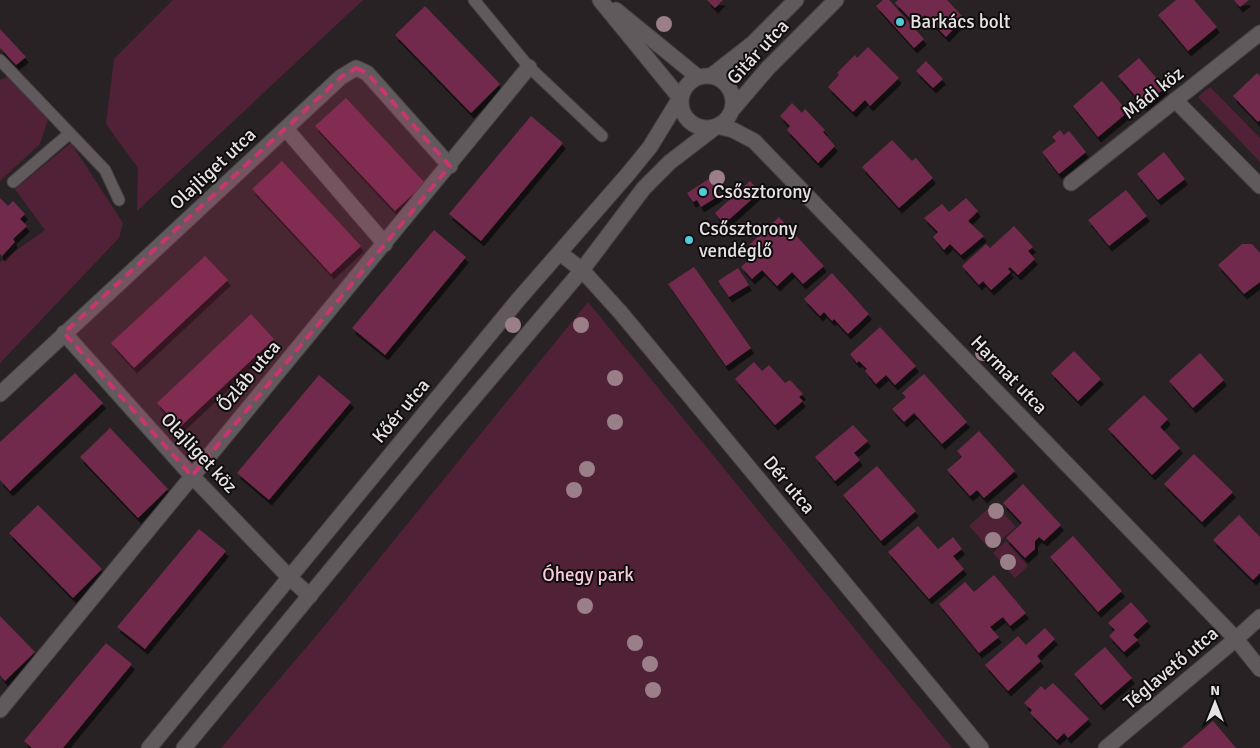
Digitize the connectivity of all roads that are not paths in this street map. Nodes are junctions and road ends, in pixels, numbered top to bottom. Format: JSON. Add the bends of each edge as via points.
{"nodes":[{"id":1,"x":474,"y":0,"type":"edge"},
{"id":2,"x":600,"y":0,"type":"edge"},
{"id":3,"x":604,"y":0,"type":"edge"},
{"id":4,"x":796,"y":0,"type":"edge"},
{"id":5,"x":836,"y":0,"type":"edge"},
{"id":6,"x":1260,"y":33,"type":"edge"},
{"id":7,"x":0,"y":60,"type":"edge"},
{"id":8,"x":530,"y":67,"type":"junction"},
{"id":9,"x":704,"y":76,"type":"junction"},
{"id":10,"x":680,"y":98,"type":"junction"},
{"id":11,"x":1175,"y":100,"type":"junction"},
{"id":12,"x":732,"y":110,"type":"junction"},
{"id":13,"x":717,"y":126,"type":"junction"},
{"id":14,"x":286,"y":129,"type":"junction"},
{"id":15,"x":70,"y":133,"type":"junction"},
{"id":16,"x":602,"y":136,"type":"dead end"},
{"id":17,"x":450,"y":166,"type":"junction"},
{"id":18,"x":13,"y":182,"type":"dead end"},
{"id":19,"x":1071,"y":183,"type":"dead end"},
{"id":20,"x":1260,"y":186,"type":"edge"},
{"id":21,"x":119,"y":200,"type":"dead end"},
{"id":22,"x":384,"y":244,"type":"junction"},
{"id":23,"x":560,"y":252,"type":"junction"},
{"id":24,"x":582,"y":270,"type":"junction"},
{"id":25,"x":64,"y":333,"type":"junction"},
{"id":26,"x":0,"y":394,"type":"edge"},
{"id":27,"x":192,"y":476,"type":"junction"},
{"id":28,"x":289,"y":577,"type":"junction"},
{"id":29,"x":310,"y":596,"type":"junction"},
{"id":30,"x":1260,"y":617,"type":"edge"},
{"id":31,"x":1236,"y":639,"type":"junction"},
{"id":32,"x":1260,"y":669,"type":"edge"},
{"id":33,"x":0,"y":710,"type":"edge"},
{"id":34,"x":149,"y":748,"type":"edge"},
{"id":35,"x":184,"y":748,"type":"edge"},
{"id":36,"x":981,"y":748,"type":"edge"},
{"id":37,"x":1106,"y":748,"type":"edge"}],
"edges":[{"from":1,"to":8,"type":"lane"},
{"from":2,"to":10,"type":"street","name":"Harmat utca"},
{"from":3,"to":9,"type":"street"},
{"from":4,"to":9,"type":"street","name":"Gitár utca","via":[[752,44]]},
{"from":5,"to":12,"type":"street","name":"Gitár utca","via":[[768,68]]},
{"from":6,"to":11,"type":"street","name":"Mádi köz"},
{"from":7,"to":15,"type":"lane"},
{"from":8,"to":16,"type":"lane"},
{"from":8,"to":17,"type":"street","name":"Őzláb utca"},
{"from":9,"to":10,"type":"street","via":[[690,82]]},
{"from":9,"to":12,"type":"street","via":[[722,80],[730,89]]},
{"from":10,"to":13,"type":"street","name":"Harmat utca","via":[[686,119],[695,126]]},
{"from":10,"to":23,"type":"street","name":"Kőér utca","via":[[650,147]]},
{"from":11,"to":19,"type":"street","name":"Mádi köz"},
{"from":11,"to":20,"type":"street"},
{"from":12,"to":13,"type":"street"},
{"from":13,"to":24,"type":"street","via":[[670,162],[644,188]]},
{"from":13,"to":31,"type":"street","name":"Harmat utca","via":[[754,141]]},
{"from":14,"to":17,"type":"street","name":"Olajliget utca","via":[[340,78],[356,68],[367,73]]},
{"from":14,"to":22,"type":"street"},
{"from":14,"to":25,"type":"street","name":"Olajliget utca"},
{"from":15,"to":18,"type":"lane"},
{"from":15,"to":21,"type":"lane","via":[[105,170]]},
{"from":17,"to":22,"type":"street","name":"Őzláb utca"},
{"from":22,"to":27,"type":"street","name":"Őzláb utca"},
{"from":23,"to":24,"type":"street","name":"Dér utca"},
{"from":23,"to":28,"type":"street","name":"Kőér utca"},
{"from":24,"to":29,"type":"street"},
{"from":24,"to":36,"type":"street","name":"Dér utca"},
{"from":25,"to":26,"type":"street","name":"Olajliget utca"},
{"from":25,"to":27,"type":"street","name":"Olajliget köz"},
{"from":27,"to":28,"type":"street","name":"Olajliget köz"},
{"from":27,"to":33,"type":"street","name":"Őzláb utca"},
{"from":28,"to":29,"type":"street","name":"Olajliget köz"},
{"from":28,"to":34,"type":"street","name":"Kőér utca"},
{"from":29,"to":35,"type":"street"},
{"from":30,"to":31,"type":"street","name":"Téglavető utca"},
{"from":31,"to":32,"type":"street","name":"Harmat utca"},
{"from":31,"to":37,"type":"street","name":"Téglavető utca"}]}
